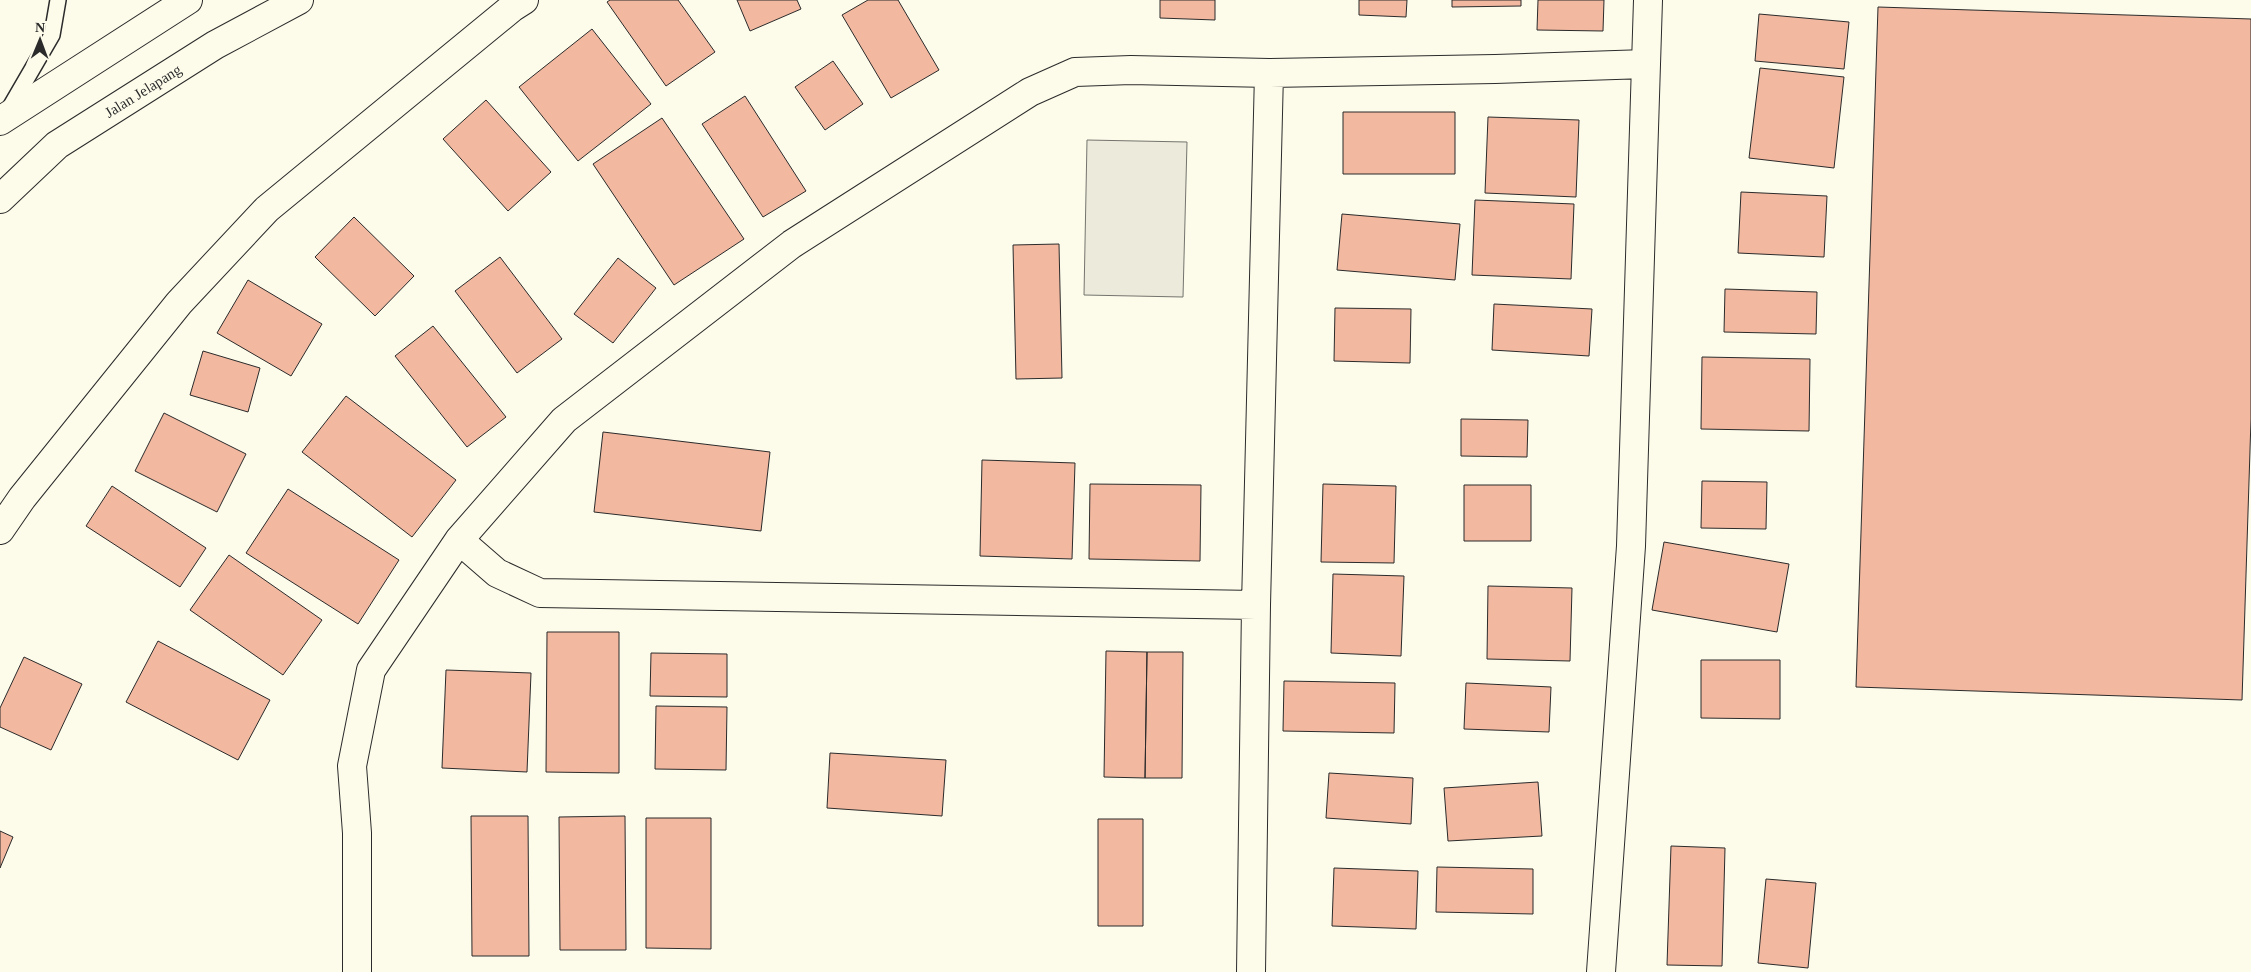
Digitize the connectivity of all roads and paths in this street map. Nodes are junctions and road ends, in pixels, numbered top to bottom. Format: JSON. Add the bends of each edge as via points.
{"nodes":[{"id":1,"x":58,"y":0,"type":"edge"},
{"id":2,"x":188,"y":0,"type":"edge"},
{"id":3,"x":299,"y":0,"type":"edge"},
{"id":4,"x":524,"y":0,"type":"edge"},
{"id":5,"x":1648,"y":0,"type":"edge"},
{"id":6,"x":1646,"y":64,"type":"junction"},
{"id":7,"x":1269,"y":73,"type":"junction"},
{"id":8,"x":2,"y":119,"type":"edge"},
{"id":9,"x":0,"y":199,"type":"edge"},
{"id":10,"x":0,"y":530,"type":"edge"},
{"id":11,"x":459,"y":540,"type":"junction"},
{"id":12,"x":1256,"y":605,"type":"junction"},
{"id":13,"x":357,"y":972,"type":"edge"},
{"id":14,"x":1251,"y":972,"type":"edge"},
{"id":15,"x":1602,"y":972,"type":"edge"}],
"edges":[{"from":1,"to":8,"type":"lane","via":[[52,35]]},
{"from":2,"to":8,"type":"street"},
{"from":3,"to":9,"type":"street","name":"Jalan Jelapang","via":[[215,45],[56,145]]},
{"from":4,"to":10,"type":"street","via":[[267,209],[179,303],[22,498]]},
{"from":5,"to":6,"type":"street"},
{"from":6,"to":7,"type":"street"},
{"from":6,"to":15,"type":"street","via":[[1631,546]]},
{"from":7,"to":11,"type":"street","via":[[1075,72],[1030,92],[792,244],[564,420]]},
{"from":7,"to":12,"type":"street"},
{"from":11,"to":12,"type":"street","via":[[497,573],[540,593]]},
{"from":11,"to":13,"type":"street","via":[[371,670],[352,766],[357,833]]},
{"from":12,"to":14,"type":"street"}]}
